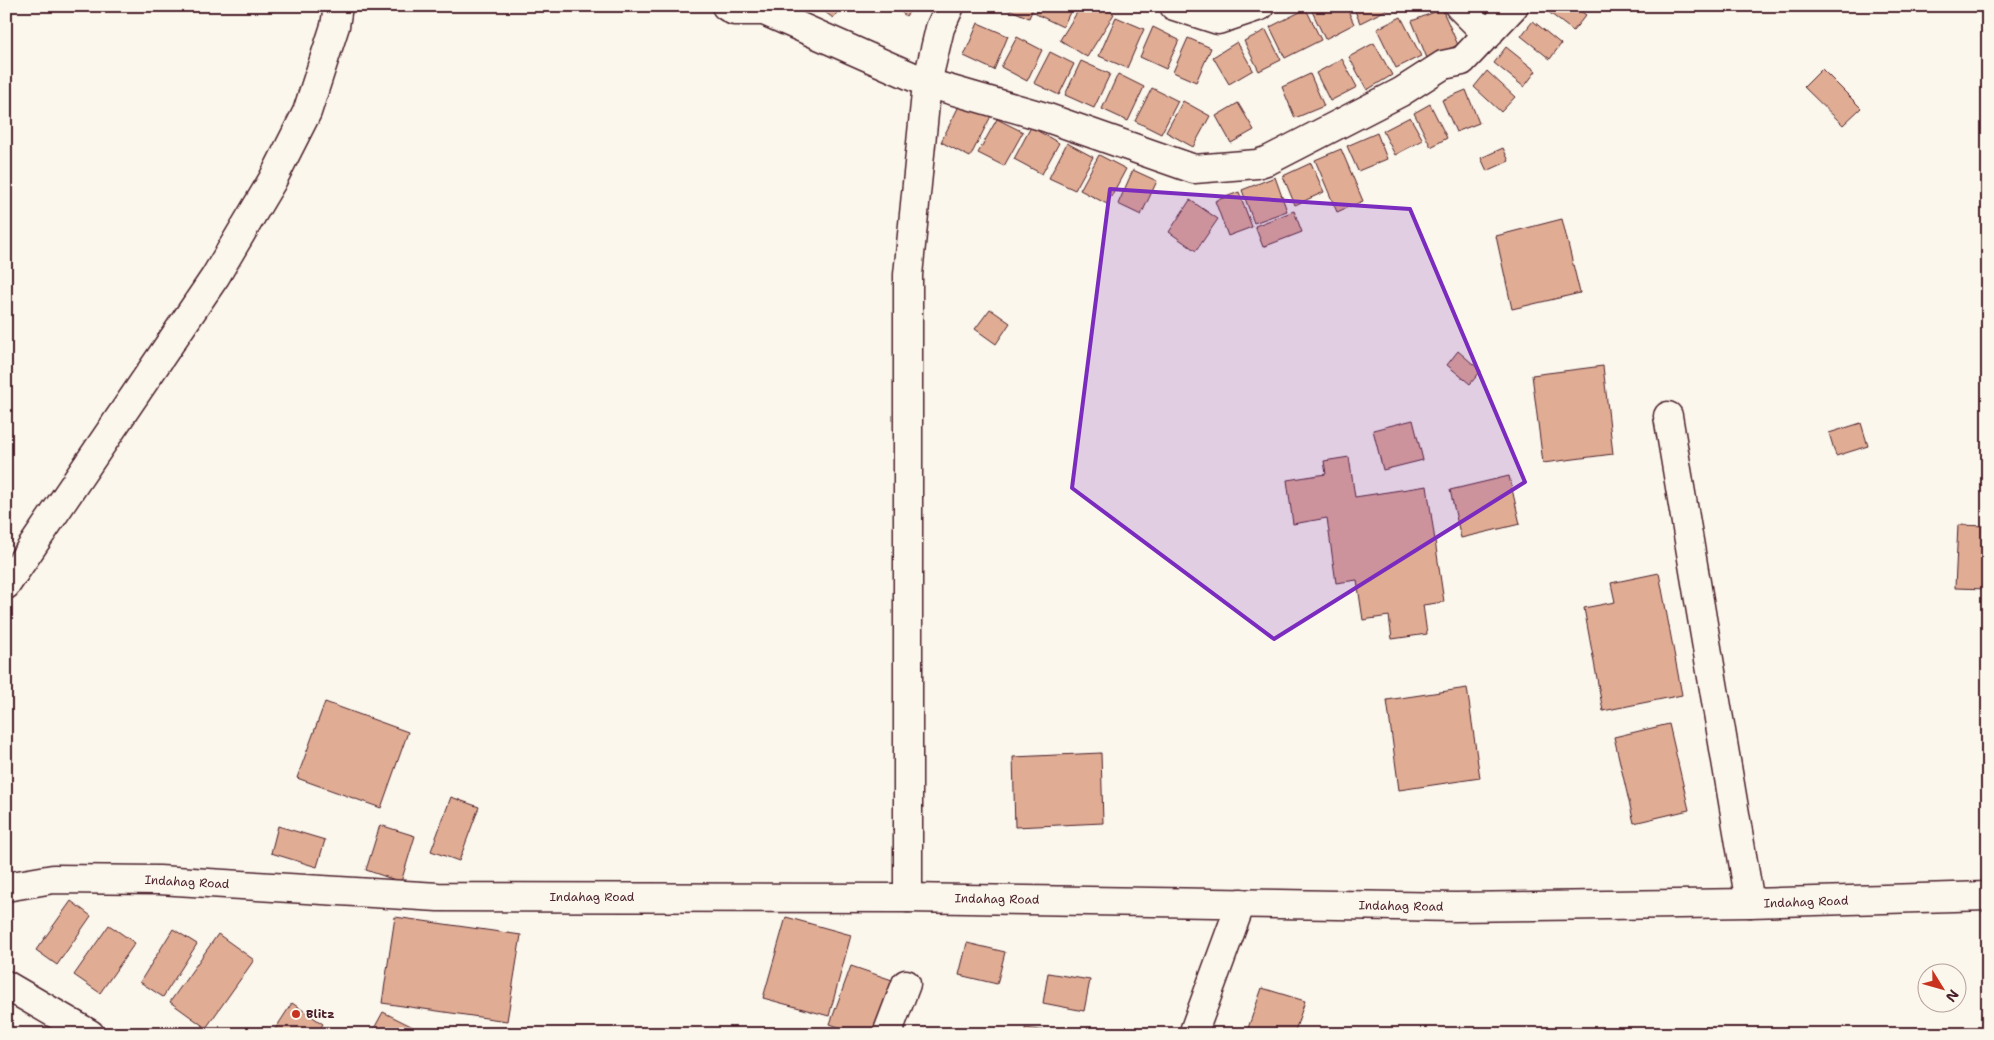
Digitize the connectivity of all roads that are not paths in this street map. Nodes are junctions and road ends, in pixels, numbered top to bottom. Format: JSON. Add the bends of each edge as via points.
{"nodes":[{"id":1,"x":338,"y":6,"type":"edge"},
{"id":2,"x":726,"y":6,"type":"edge"},
{"id":3,"x":950,"y":6,"type":"edge"},
{"id":4,"x":1174,"y":6,"type":"edge"},
{"id":5,"x":1260,"y":6,"type":"edge"},
{"id":6,"x":1458,"y":6,"type":"edge"},
{"id":7,"x":1514,"y":6,"type":"edge"},
{"id":8,"x":766,"y":9,"type":"edge"},
{"id":9,"x":1488,"y":35,"type":"junction"},
{"id":10,"x":926,"y":83,"type":"junction"},
{"id":11,"x":1668,"y":416,"type":"dead end"},
{"id":12,"x":6,"y":585,"type":"edge"},
{"id":13,"x":6,"y":886,"type":"edge"},
{"id":14,"x":1988,"y":896,"type":"edge"},
{"id":15,"x":908,"y":898,"type":"junction"},
{"id":16,"x":1241,"y":903,"type":"junction"},
{"id":17,"x":1750,"y":903,"type":"junction"},
{"id":18,"x":906,"y":984,"type":"dead end"},
{"id":19,"x":6,"y":985,"type":"edge"},
{"id":20,"x":90,"y":1034,"type":"edge"},
{"id":21,"x":887,"y":1034,"type":"edge"},
{"id":22,"x":1193,"y":1034,"type":"edge"}],
"edges":[{"from":1,"to":12,"type":"street","via":[[335,26],[307,112],[272,181],[215,277]]},
{"from":2,"to":8,"type":"street","via":[[734,11]]},
{"from":3,"to":10,"type":"street","via":[[940,28]]},
{"from":4,"to":5,"type":"street","via":[[1218,20]]},
{"from":6,"to":9,"type":"street"},
{"from":7,"to":9,"type":"street"},
{"from":8,"to":10,"type":"street"},
{"from":9,"to":10,"type":"street","via":[[1462,61],[1443,66],[1401,92],[1269,160],[1248,165],[1194,169],[1045,117]]},
{"from":10,"to":15,"type":"street","via":[[908,275]]},
{"from":11,"to":17,"type":"street"},
{"from":13,"to":15,"type":"street","name":"Indahag Road","via":[[52,879],[159,880],[438,897]]},
{"from":14,"to":17,"type":"street","name":"Indahag Road"},
{"from":15,"to":16,"type":"street","name":"Indahag Road"},
{"from":16,"to":17,"type":"street","name":"Indahag Road","via":[[1455,906]]},
{"from":16,"to":22,"type":"street"},
{"from":18,"to":21,"type":"street"},
{"from":19,"to":20,"type":"street"}]}
